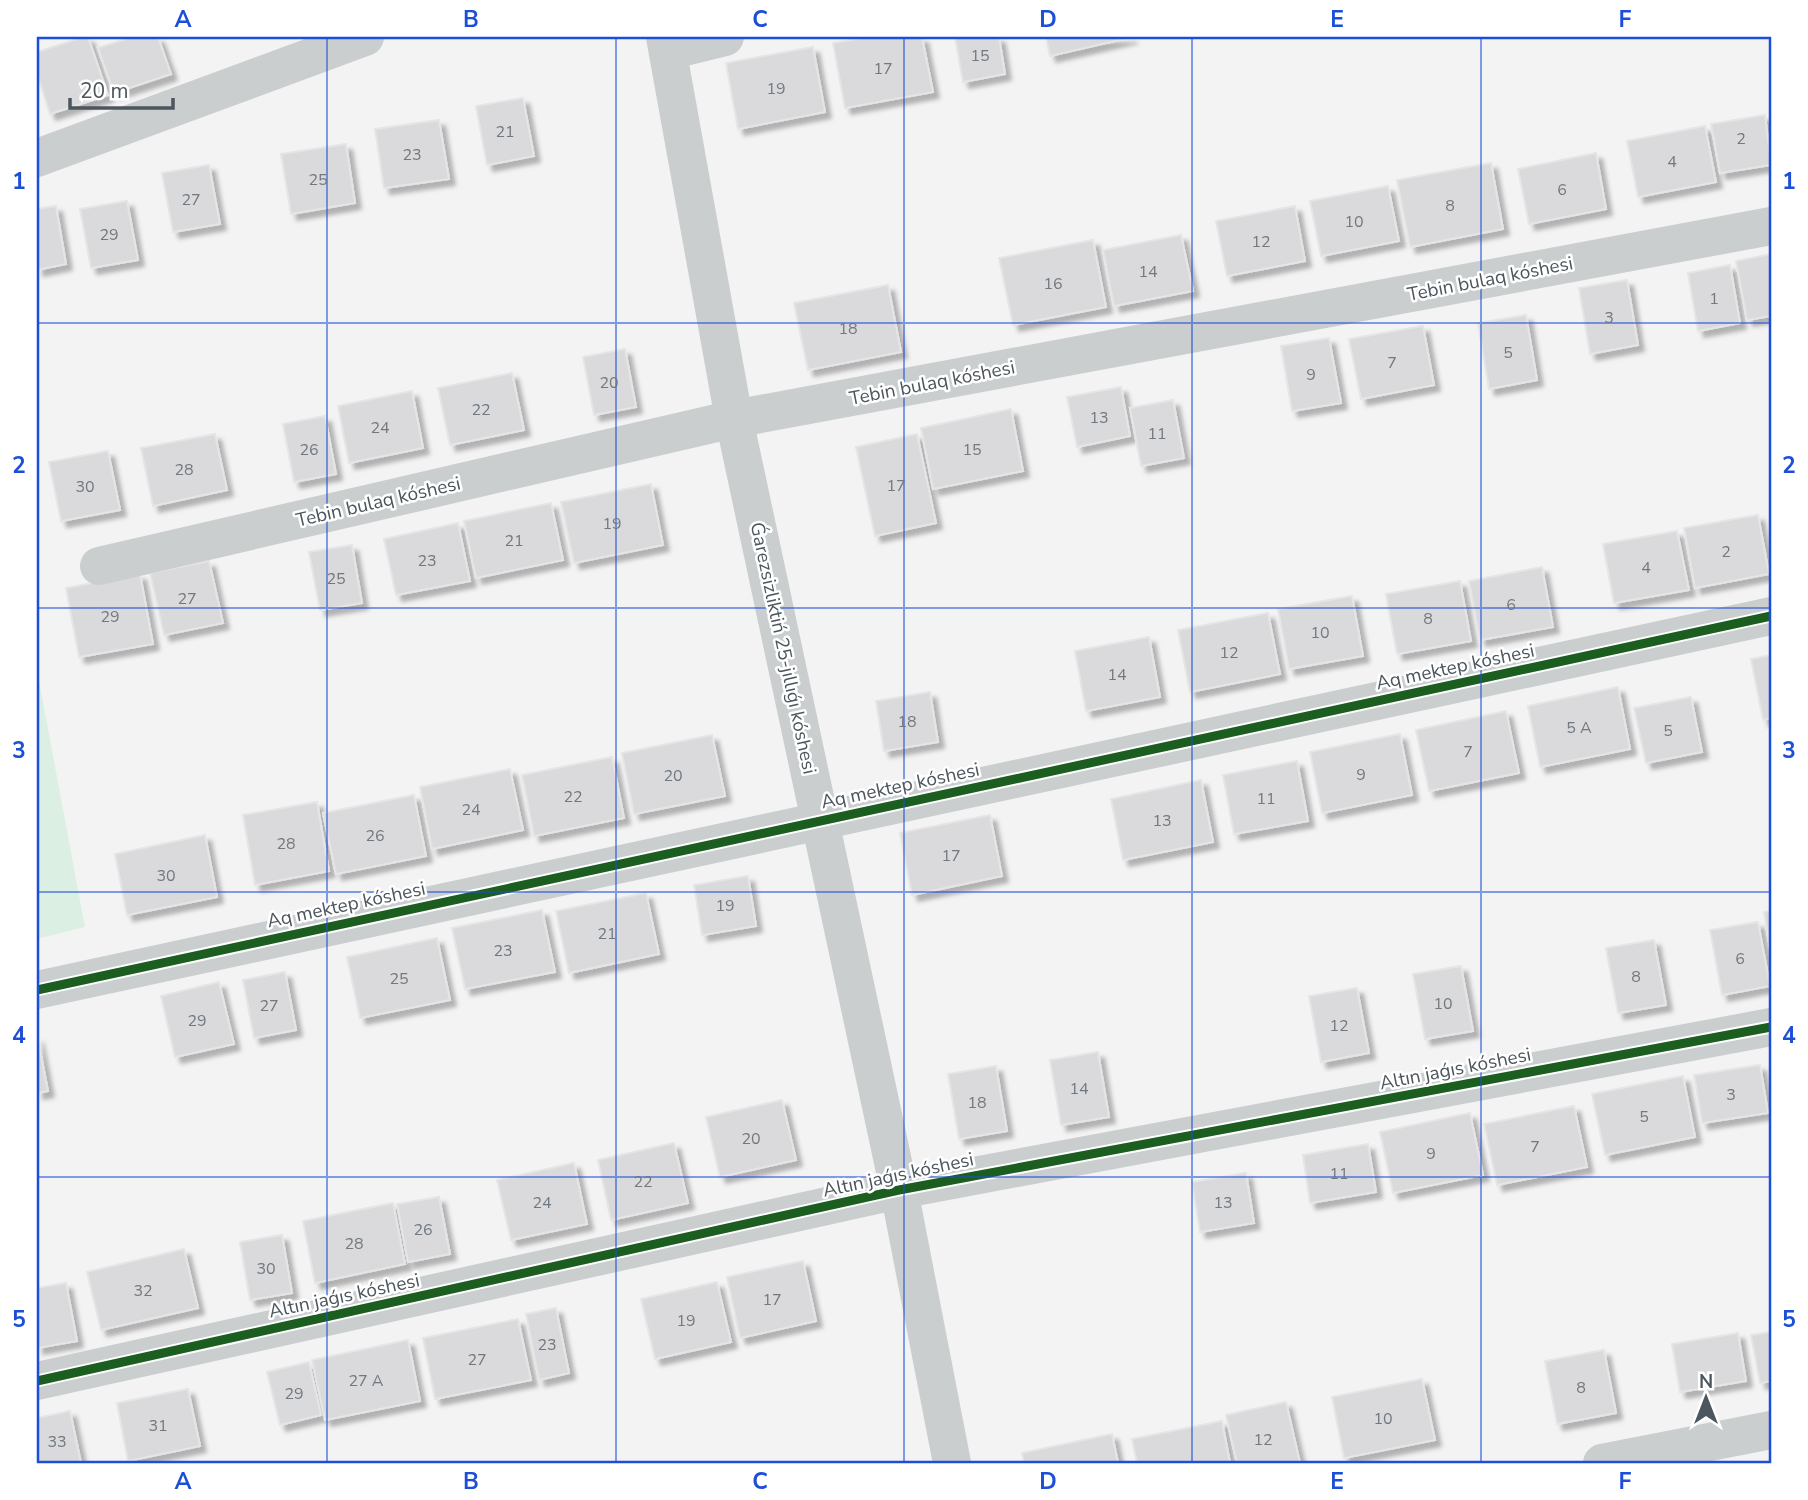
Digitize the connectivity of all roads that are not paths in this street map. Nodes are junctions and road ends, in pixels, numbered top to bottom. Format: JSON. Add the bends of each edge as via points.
{"nodes":[{"id":1,"x":365,"y":37,"type":"edge"},
{"id":2,"x":725,"y":37,"type":"edge"},
{"id":3,"x":666,"y":44,"type":"edge"},
{"id":4,"x":37,"y":158,"type":"edge"},
{"id":5,"x":1771,"y":226,"type":"edge"},
{"id":6,"x":734,"y":419,"type":"junction"},
{"id":7,"x":99,"y":566,"type":"dead end"},
{"id":8,"x":1771,"y":616,"type":"edge"},
{"id":9,"x":822,"y":819,"type":"junction"},
{"id":10,"x":37,"y":990,"type":"edge"},
{"id":11,"x":1771,"y":1027,"type":"edge"},
{"id":12,"x":900,"y":1190,"type":"junction"},
{"id":13,"x":37,"y":1381,"type":"edge"},
{"id":14,"x":1771,"y":1430,"type":"edge"},
{"id":15,"x":952,"y":1463,"type":"edge"},
{"id":16,"x":1602,"y":1463,"type":"edge"}],
"edges":[{"from":1,"to":4,"type":"street"},
{"from":2,"to":3,"type":"street"},
{"from":3,"to":6,"type":"street","name":"Ǵarezsizliktiń 25-jıllıǵı kóshesi"},
{"from":5,"to":6,"type":"street","name":"Tebin bulaq kóshesi"},
{"from":6,"to":7,"type":"street","name":"Tebin bulaq kóshesi"},
{"from":6,"to":9,"type":"street","name":"Ǵarezsizliktiń 25-jıllıǵı kóshesi"},
{"from":8,"to":9,"type":"street","name":"Aq mektep kóshesi"},
{"from":9,"to":10,"type":"street","name":"Aq mektep kóshesi"},
{"from":9,"to":12,"type":"street","name":"Ǵarezsizliktiń 25-jıllıǵı kóshesi"},
{"from":11,"to":12,"type":"street","name":"Altın jaǵıs kóshesi"},
{"from":12,"to":13,"type":"street","name":"Altın jaǵıs kóshesi"},
{"from":12,"to":15,"type":"street","name":"Ǵarezsizliktiń 25-jıllıǵı kóshesi"},
{"from":14,"to":16,"type":"street"}]}
